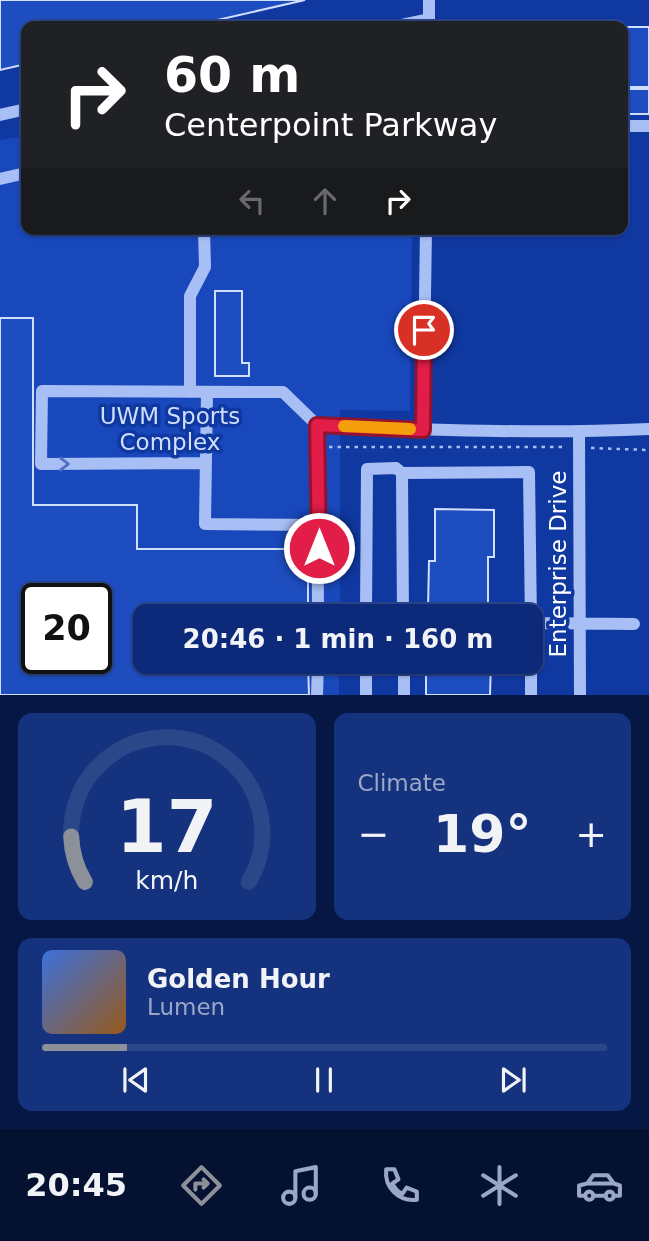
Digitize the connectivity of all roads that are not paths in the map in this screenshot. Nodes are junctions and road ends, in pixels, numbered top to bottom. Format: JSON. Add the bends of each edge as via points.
{"nodes":[{"id":1,"x":429,"y":0,"type":"edge"},
{"id":2,"x":429,"y":21,"type":"edge"},
{"id":3,"x":21,"y":110,"type":"edge"},
{"id":4,"x":0,"y":115,"type":"edge"},
{"id":5,"x":628,"y":126,"type":"edge"},
{"id":6,"x":649,"y":126,"type":"edge"},
{"id":7,"x":21,"y":174,"type":"edge"},
{"id":8,"x":0,"y":179,"type":"edge"},
{"id":9,"x":204,"y":235,"type":"edge"},
{"id":10,"x":426,"y":235,"type":"edge"},
{"id":11,"x":190,"y":392,"type":"junction"},
{"id":12,"x":207,"y":392,"type":"junction"},
{"id":13,"x":317,"y":425,"type":"junction"},
{"id":14,"x":649,"y":429,"type":"edge"},
{"id":15,"x":423,"y":430,"type":"junction"},
{"id":16,"x":579,"y":432,"type":"junction"},
{"id":17,"x":206,"y":463,"type":"junction"},
{"id":18,"x":402,"y":474,"type":"junction"},
{"id":19,"x":319,"y":525,"type":"junction"},
{"id":20,"x":318,"y":604,"type":"edge"},
{"id":21,"x":366,"y":604,"type":"edge"},
{"id":22,"x":403,"y":604,"type":"edge"},
{"id":23,"x":531,"y":604,"type":"edge"},
{"id":24,"x":543,"y":622,"type":"edge"},
{"id":25,"x":580,"y":622,"type":"junction"},
{"id":26,"x":634,"y":624,"type":"dead end"},
{"id":27,"x":318,"y":674,"type":"edge"},
{"id":28,"x":366,"y":674,"type":"edge"},
{"id":29,"x":404,"y":674,"type":"edge"},
{"id":30,"x":531,"y":674,"type":"edge"},
{"id":31,"x":317,"y":695,"type":"edge"},
{"id":32,"x":366,"y":695,"type":"edge"},
{"id":33,"x":404,"y":695,"type":"edge"},
{"id":34,"x":531,"y":695,"type":"edge"},
{"id":35,"x":580,"y":695,"type":"edge"}],
"edges":[{"from":1,"to":2,"type":"street"},
{"from":3,"to":4,"type":"street"},
{"from":5,"to":6,"type":"street"},
{"from":7,"to":8,"type":"street"},
{"from":9,"to":11,"type":"street","via":[[205,267],[190,296]]},
{"from":10,"to":15,"type":"street"},
{"from":11,"to":12,"type":"street"},
{"from":11,"to":17,"type":"street","one_way":true,"via":[[42,391],[41,464]]},
{"from":12,"to":13,"type":"street","via":[[283,392]]},
{"from":12,"to":17,"type":"street"},
{"from":13,"to":15,"type":"street"},
{"from":13,"to":19,"type":"street"},
{"from":14,"to":16,"type":"street"},
{"from":15,"to":16,"type":"street"},
{"from":16,"to":25,"type":"street","name":"Enterprise Drive"},
{"from":17,"to":19,"type":"street","via":[[205,524]]},
{"from":18,"to":21,"type":"street","via":[[396,468],[367,469]]},
{"from":18,"to":22,"type":"street"},
{"from":18,"to":23,"type":"street","via":[[529,472]]},
{"from":19,"to":20,"type":"street"},
{"from":24,"to":25,"type":"street"},
{"from":25,"to":26,"type":"street"},
{"from":25,"to":35,"type":"street","name":"Enterprise Drive"},
{"from":27,"to":31,"type":"street"},
{"from":28,"to":32,"type":"street"},
{"from":29,"to":33,"type":"street"},
{"from":30,"to":34,"type":"street"}]}
